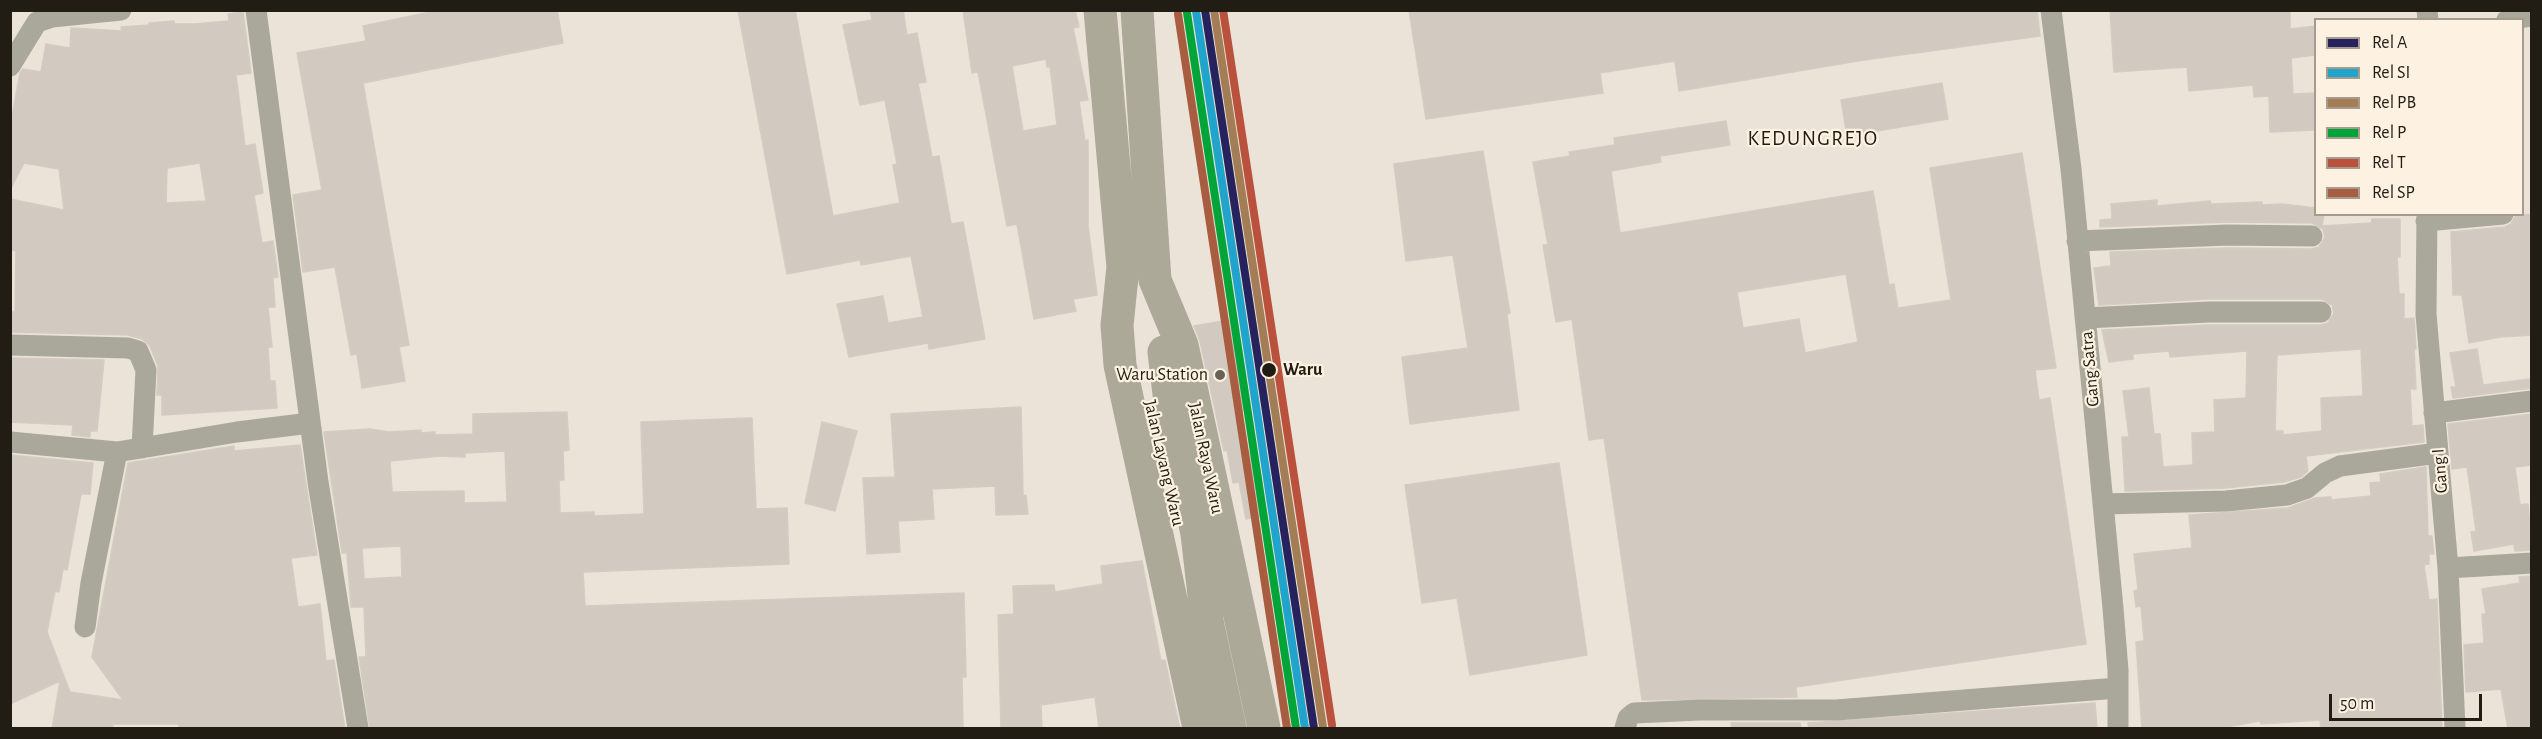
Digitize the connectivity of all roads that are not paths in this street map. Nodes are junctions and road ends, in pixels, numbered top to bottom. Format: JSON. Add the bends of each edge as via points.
{"nodes":[{"id":1,"x":121,"y":10,"type":"edge"},
{"id":2,"x":256,"y":10,"type":"edge"},
{"id":3,"x":1100,"y":10,"type":"edge"},
{"id":4,"x":1137,"y":10,"type":"edge"},
{"id":5,"x":2051,"y":10,"type":"edge"},
{"id":6,"x":10,"y":66,"type":"edge"},
{"id":7,"x":2464,"y":216,"type":"edge"},
{"id":8,"x":2426,"y":218,"type":"edge"},
{"id":9,"x":2312,"y":236,"type":"dead end"},
{"id":10,"x":2077,"y":241,"type":"junction"},
{"id":11,"x":1123,"y":267,"type":"junction"},
{"id":12,"x":1155,"y":280,"type":"junction"},
{"id":13,"x":2321,"y":312,"type":"dead end"},
{"id":14,"x":2085,"y":318,"type":"junction"},
{"id":15,"x":10,"y":345,"type":"edge"},
{"id":16,"x":2532,"y":401,"type":"edge"},
{"id":17,"x":2434,"y":412,"type":"junction"},
{"id":18,"x":310,"y":423,"type":"junction"},
{"id":19,"x":10,"y":442,"type":"edge"},
{"id":20,"x":142,"y":448,"type":"junction"},
{"id":21,"x":117,"y":452,"type":"junction"},
{"id":22,"x":2438,"y":453,"type":"junction"},
{"id":23,"x":2103,"y":504,"type":"junction"},
{"id":24,"x":2532,"y":563,"type":"edge"},
{"id":25,"x":2448,"y":568,"type":"junction"},
{"id":26,"x":1208,"y":621,"type":"junction"},
{"id":27,"x":85,"y":627,"type":"dead end"},
{"id":28,"x":2118,"y":688,"type":"junction"},
{"id":29,"x":358,"y":729,"type":"edge"},
{"id":30,"x":1199,"y":729,"type":"edge"},
{"id":31,"x":1230,"y":729,"type":"edge"},
{"id":32,"x":1264,"y":729,"type":"edge"},
{"id":33,"x":1625,"y":729,"type":"edge"},
{"id":34,"x":2118,"y":729,"type":"edge"},
{"id":35,"x":2455,"y":729,"type":"edge"}],
"edges":[{"from":1,"to":6,"type":"street","via":[[37,22]]},
{"from":2,"to":18,"type":"street"},
{"from":3,"to":11,"type":"highway"},
{"from":4,"to":12,"type":"highway","name":"Jalan Raya Waru"},
{"from":5,"to":10,"type":"street","name":"Gang Satra"},
{"from":7,"to":8,"type":"street"},
{"from":8,"to":17,"type":"street","name":"Gang I","via":[[2426,314]]},
{"from":9,"to":10,"type":"street"},
{"from":10,"to":14,"type":"street","name":"Gang Satra"},
{"from":11,"to":26,"type":"highway","name":"Jalan Layang Waru","via":[[1181,539]]},
{"from":11,"to":30,"type":"highway","via":[[1117,325],[1120,365]]},
{"from":12,"to":26,"type":"highway","name":"Jalan Layang Waru","via":[[1170,402],[1197,534]]},
{"from":12,"to":32,"type":"highway","name":"Jalan Raya Waru","via":[[1182,345]]},
{"from":13,"to":14,"type":"street"},
{"from":14,"to":23,"type":"street","name":"Gang Satra"},
{"from":15,"to":20,"type":"street","via":[[138,351],[146,370]]},
{"from":16,"to":17,"type":"street"},
{"from":17,"to":22,"type":"street","name":"Gang I"},
{"from":18,"to":20,"type":"street"},
{"from":18,"to":29,"type":"street"},
{"from":19,"to":21,"type":"street"},
{"from":20,"to":21,"type":"street"},
{"from":21,"to":27,"type":"street"},
{"from":22,"to":23,"type":"street","via":[[2340,466],[2307,488],[2287,495],[2226,501]]},
{"from":22,"to":25,"type":"street","name":"Gang I"},
{"from":23,"to":28,"type":"street","name":"Gang Satra"},
{"from":24,"to":25,"type":"street"},
{"from":25,"to":35,"type":"street","name":"Gang I"},
{"from":26,"to":31,"type":"highway","name":"Jalan Layang Waru"},
{"from":28,"to":33,"type":"street","via":[[1836,710],[1634,712]]},
{"from":28,"to":34,"type":"street","name":"Gang Satra"}]}
